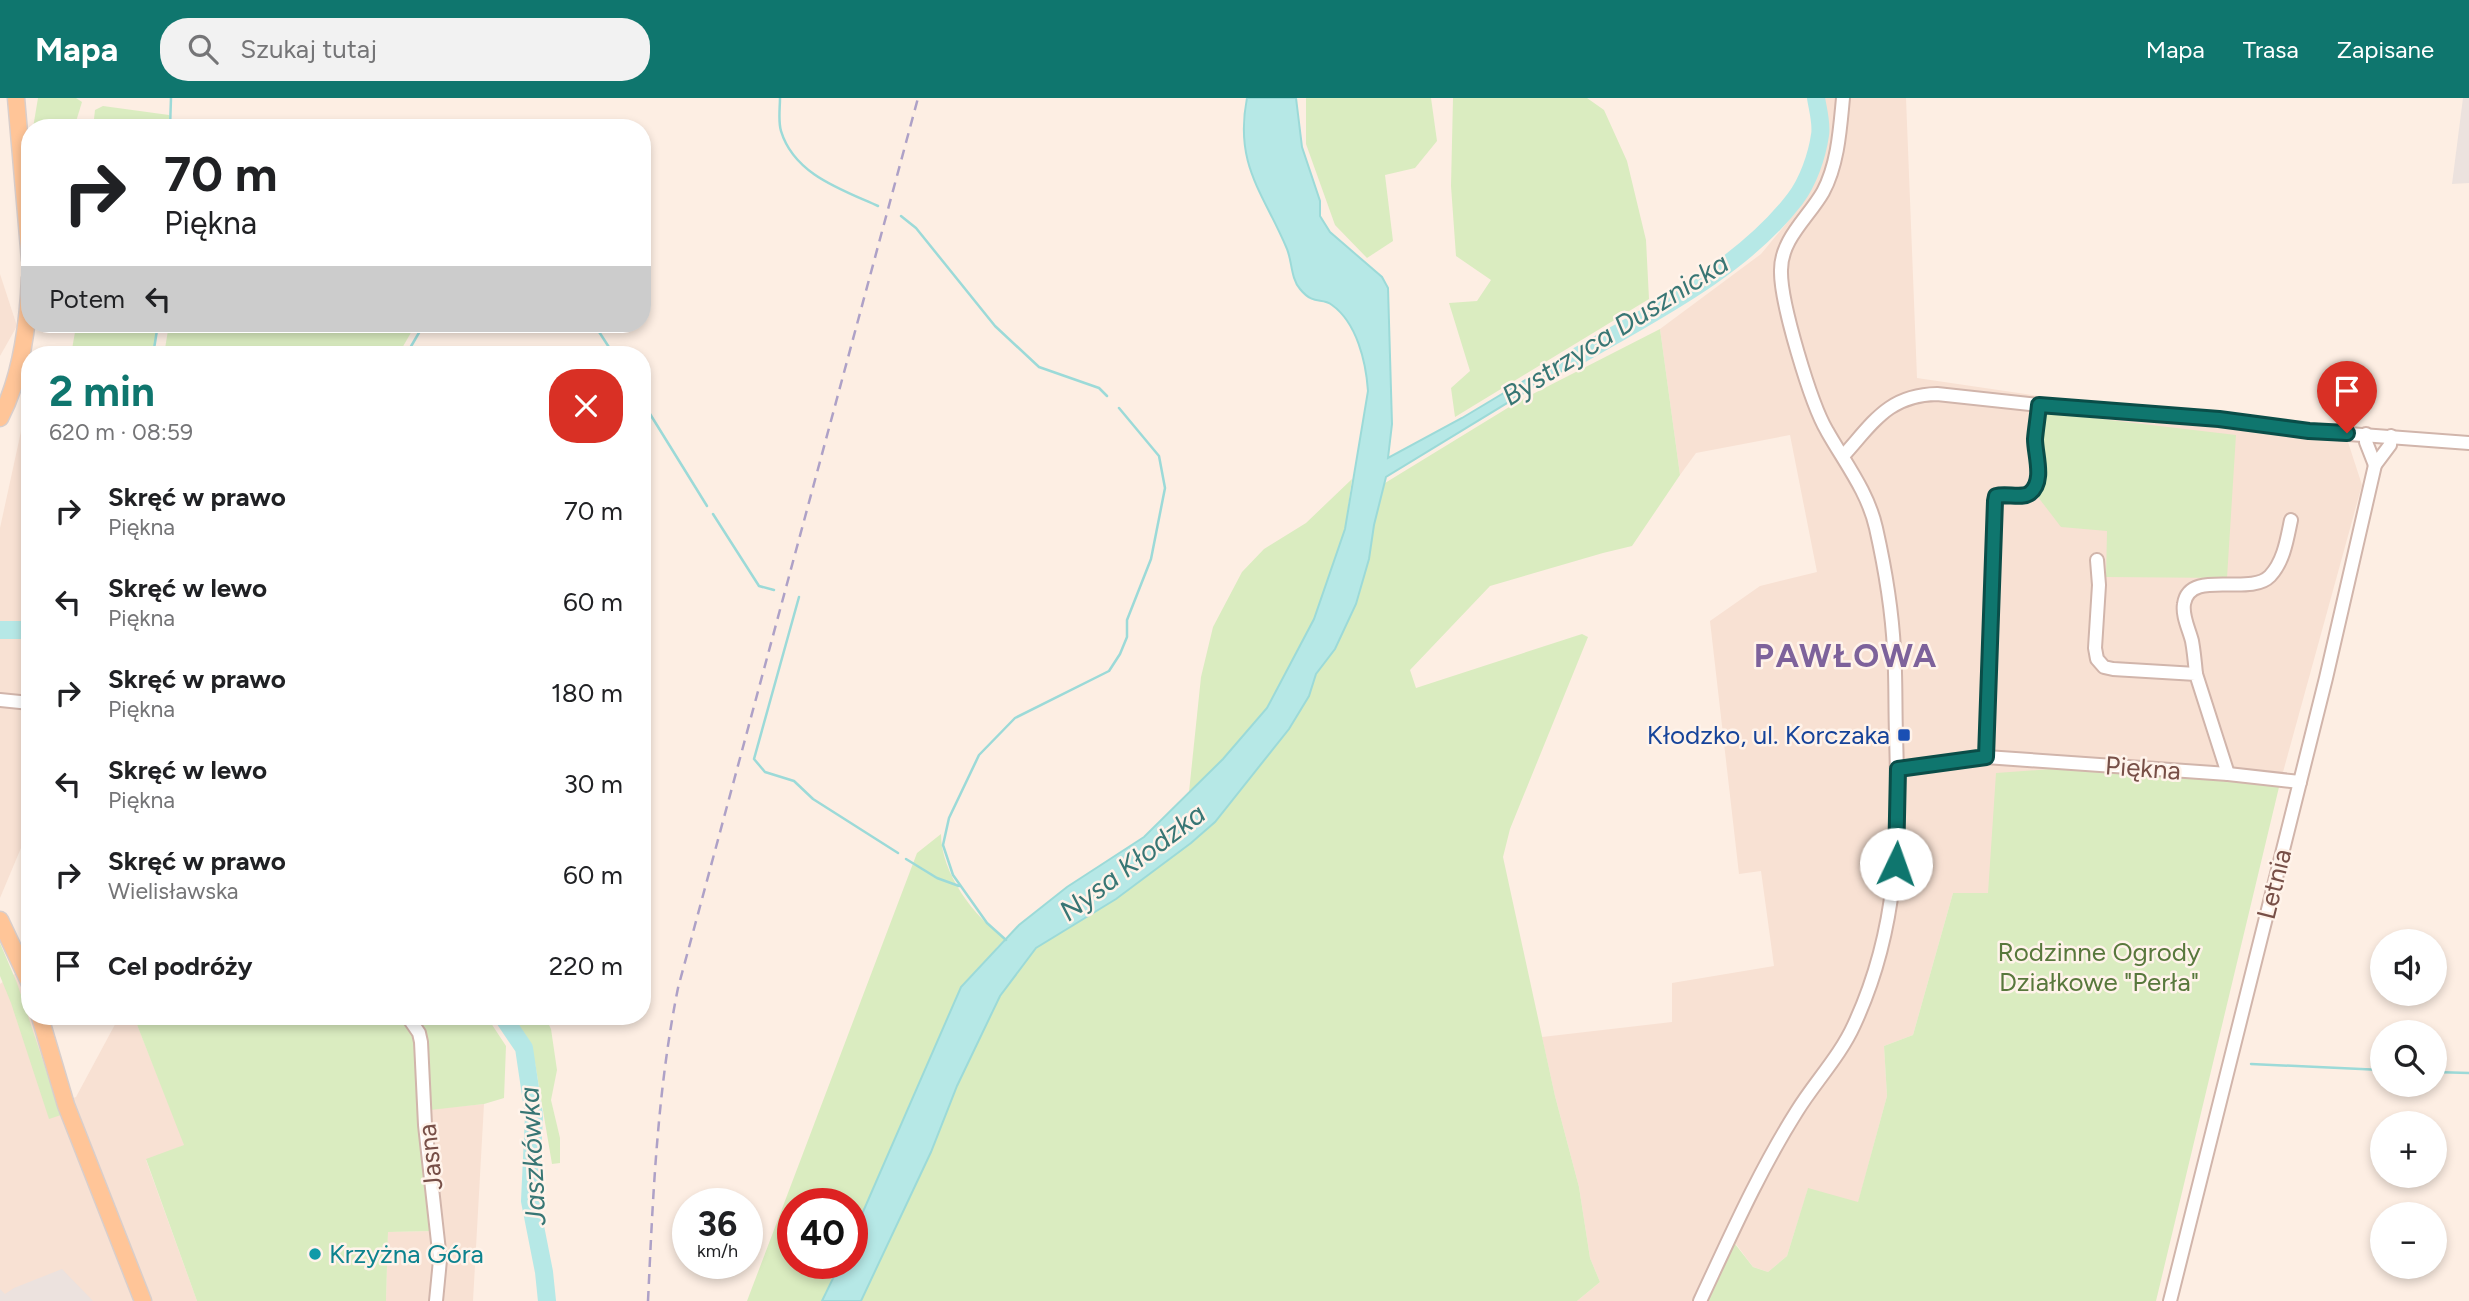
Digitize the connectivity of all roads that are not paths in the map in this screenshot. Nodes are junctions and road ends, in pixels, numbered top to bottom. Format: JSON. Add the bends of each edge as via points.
{"nodes":[{"id":1,"x":16,"y":98,"type":"edge"},
{"id":2,"x":1843,"y":98,"type":"edge"},
{"id":3,"x":21,"y":156,"type":"edge"},
{"id":4,"x":21,"y":351,"type":"edge"},
{"id":5,"x":2039,"y":405,"type":"junction"},
{"id":6,"x":0,"y":418,"type":"edge"},
{"id":7,"x":2367,"y":434,"type":"junction"},
{"id":8,"x":2391,"y":436,"type":"junction"},
{"id":9,"x":2469,"y":443,"type":"edge"},
{"id":10,"x":1843,"y":456,"type":"junction"},
{"id":11,"x":2375,"y":466,"type":"junction"},
{"id":12,"x":2291,"y":520,"type":"dead end"},
{"id":13,"x":2098,"y":560,"type":"dead end"},
{"id":14,"x":2196,"y":674,"type":"junction"},
{"id":15,"x":0,"y":701,"type":"edge"},
{"id":16,"x":21,"y":702,"type":"edge"},
{"id":17,"x":1986,"y":757,"type":"junction"},
{"id":18,"x":1898,"y":769,"type":"junction"},
{"id":19,"x":2228,"y":774,"type":"junction"},
{"id":20,"x":2300,"y":782,"type":"junction"},
{"id":21,"x":0,"y":919,"type":"edge"},
{"id":22,"x":21,"y":964,"type":"edge"},
{"id":23,"x":42,"y":1025,"type":"edge"},
{"id":24,"x":414,"y":1025,"type":"edge"},
{"id":25,"x":143,"y":1301,"type":"edge"},
{"id":26,"x":436,"y":1301,"type":"edge"},
{"id":27,"x":1700,"y":1301,"type":"edge"},
{"id":28,"x":2170,"y":1301,"type":"edge"}],
"edges":[{"from":1,"to":3,"type":"main road"},
{"from":2,"to":10,"type":"street","via":[[1833,167],[1824,190],[1787,242],[1780,273],[1816,410]]},
{"from":4,"to":6,"type":"main road"},
{"from":5,"to":7,"type":"street"},
{"from":5,"to":10,"type":"street","via":[[1920,394],[1887,409]]},
{"from":5,"to":17,"type":"street","via":[[2035,437],[2039,465],[2034,487],[2026,495],[2001,495],[1995,501]]},
{"from":7,"to":8,"type":"street"},
{"from":7,"to":11,"type":"street","name":"Letnia"},
{"from":8,"to":9,"type":"street"},
{"from":8,"to":11,"type":"street","name":"Letnia"},
{"from":10,"to":18,"type":"street","via":[[1875,521],[1882,556],[1894,649]]},
{"from":11,"to":20,"type":"street","name":"Letnia"},
{"from":12,"to":14,"type":"street","via":[[2285,548],[2269,578],[2251,584],[2204,585],[2186,596],[2184,612]]},
{"from":13,"to":14,"type":"street","via":[[2097,659],[2104,667]]},
{"from":14,"to":19,"type":"street"},
{"from":15,"to":16,"type":"street"},
{"from":17,"to":18,"type":"street","name":"Piękna"},
{"from":17,"to":19,"type":"street","name":"Piękna"},
{"from":18,"to":27,"type":"street","via":[[1898,844],[1880,958],[1853,1027],[1796,1111],[1756,1182]]},
{"from":19,"to":20,"type":"street","name":"Piękna"},
{"from":20,"to":28,"type":"street","name":"Letnia"},
{"from":21,"to":22,"type":"main road"},
{"from":23,"to":25,"type":"main road","via":[[71,1119]]},
{"from":24,"to":26,"type":"street","name":"Jasna","via":[[421,1042],[440,1260]]}]}
